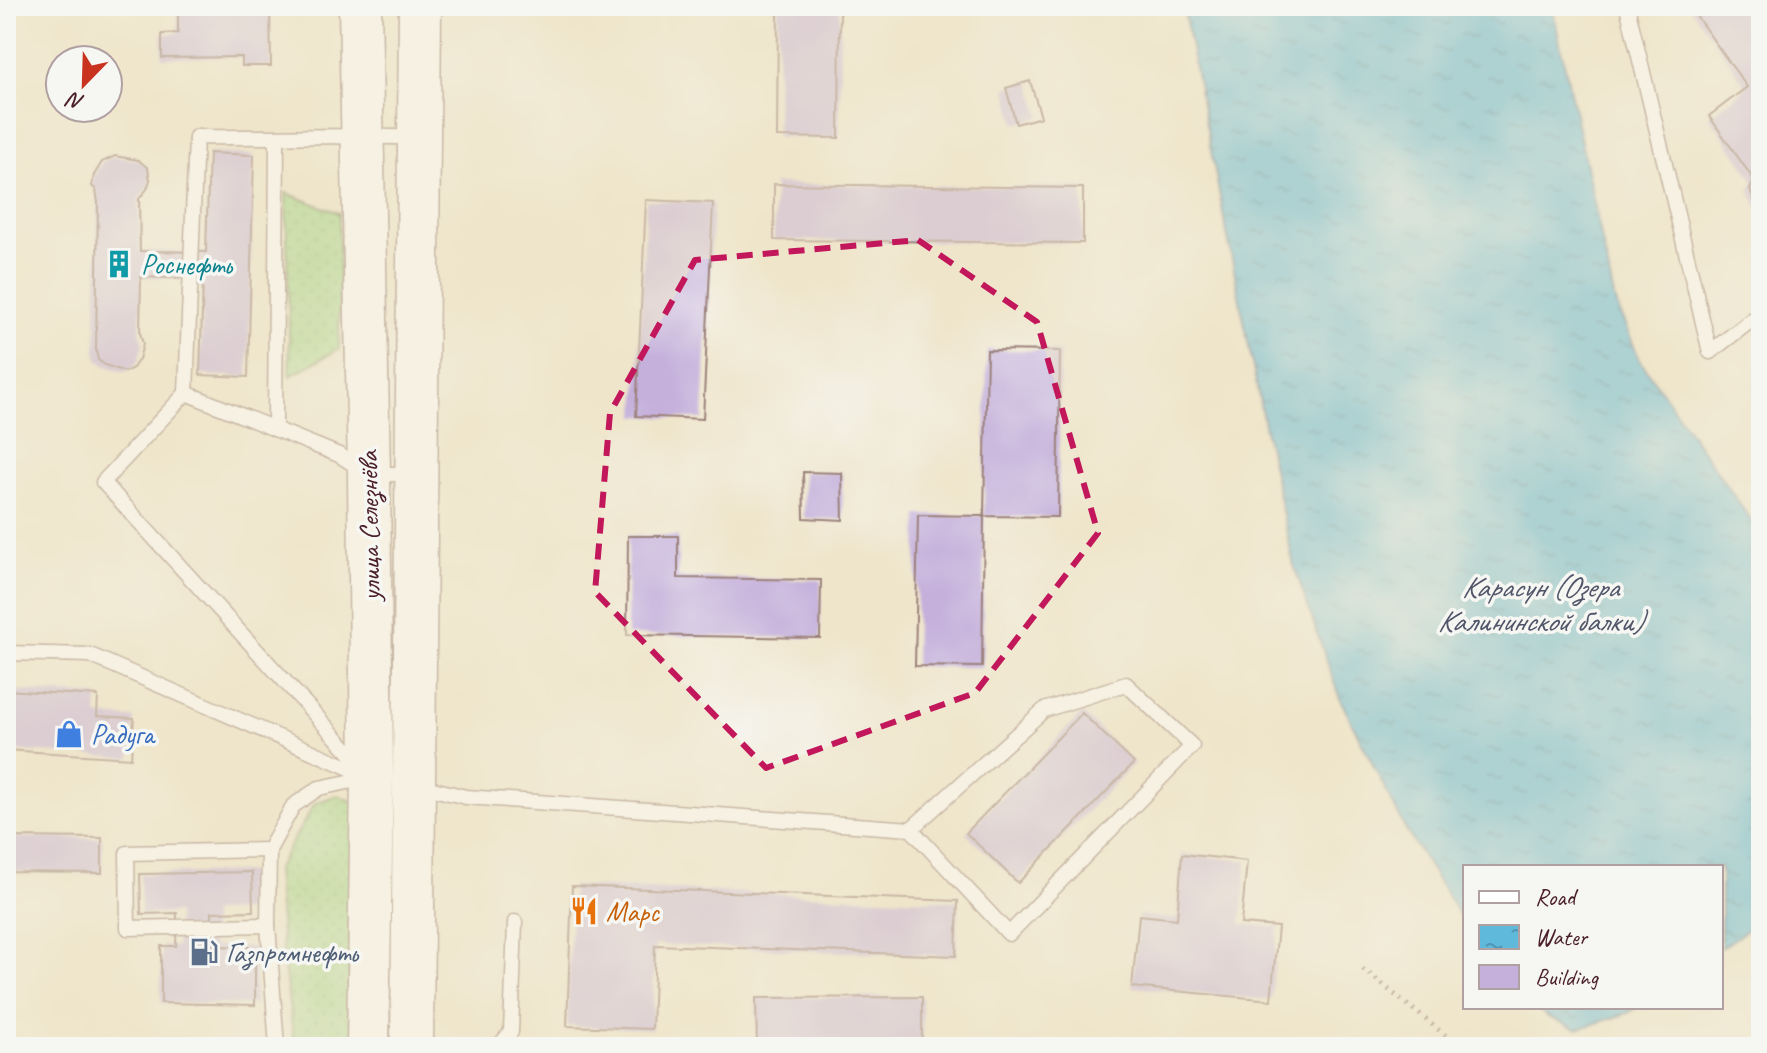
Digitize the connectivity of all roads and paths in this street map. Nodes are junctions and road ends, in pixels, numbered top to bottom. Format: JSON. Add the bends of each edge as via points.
{"nodes":[{"id":1,"x":360,"y":6,"type":"edge"},
{"id":2,"x":420,"y":6,"type":"edge"},
{"id":3,"x":1627,"y":6,"type":"edge"},
{"id":4,"x":361,"y":135,"type":"junction"},
{"id":5,"x":277,"y":138,"type":"junction"},
{"id":6,"x":420,"y":138,"type":"junction"},
{"id":7,"x":1761,"y":313,"type":"edge"},
{"id":8,"x":186,"y":393,"type":"junction"},
{"id":9,"x":275,"y":429,"type":"junction"},
{"id":10,"x":369,"y":474,"type":"junction"},
{"id":11,"x":415,"y":474,"type":"junction"},
{"id":12,"x":6,"y":653,"type":"edge"},
{"id":13,"x":393,"y":781,"type":"junction"},
{"id":14,"x":911,"y":829,"type":"junction"},
{"id":15,"x":269,"y":850,"type":"junction"},
{"id":16,"x":515,"y":922,"type":"dead end"},
{"id":17,"x":268,"y":925,"type":"junction"},
{"id":18,"x":1363,"y":969,"type":"dead end"},
{"id":19,"x":277,"y":1047,"type":"edge"},
{"id":20,"x":368,"y":1047,"type":"edge"},
{"id":21,"x":412,"y":1047,"type":"edge"},
{"id":22,"x":498,"y":1047,"type":"edge"},
{"id":23,"x":1460,"y":1047,"type":"edge"}],
"edges":[{"from":1,"to":4,"type":"main road","name":"улица Селезнёва"},
{"from":2,"to":6,"type":"main road","name":"улица Селезнёва"},
{"from":3,"to":7,"type":"lane","via":[[1710,352]]},
{"from":4,"to":5,"type":"lane"},
{"from":4,"to":6,"type":"lane"},
{"from":4,"to":10,"type":"main road","name":"улица Селезнёва"},
{"from":5,"to":8,"type":"lane","via":[[196,137]]},
{"from":5,"to":9,"type":"lane"},
{"from":6,"to":11,"type":"main road","name":"улица Селезнёва"},
{"from":8,"to":9,"type":"lane"},
{"from":8,"to":13,"type":"lane","via":[[103,482]]},
{"from":9,"to":10,"type":"lane","via":[[339,455]]},
{"from":10,"to":11,"type":"lane"},
{"from":10,"to":13,"type":"main road","name":"улица Селезнёва"},
{"from":11,"to":13,"type":"main road","name":"улица Селезнёва"},
{"from":12,"to":13,"type":"lane","via":[[90,655]]},
{"from":13,"to":14,"type":"lane","via":[[466,797]]},
{"from":13,"to":15,"type":"lane","via":[[319,788],[293,806]]},
{"from":13,"to":20,"type":"main road","name":"улица Селезнёва"},
{"from":13,"to":21,"type":"main road","name":"улица Селезнёва"},
{"from":14,"to":14,"type":"lane","via":[[1044,710],[1126,684],[1192,746],[1009,934]]},
{"from":15,"to":17,"type":"lane"},
{"from":15,"to":17,"type":"lane","via":[[127,853],[128,928]]},
{"from":16,"to":22,"type":"lane","via":[[511,1032]]},
{"from":17,"to":19,"type":"lane"},
{"from":18,"to":23,"type":"path"}]}
